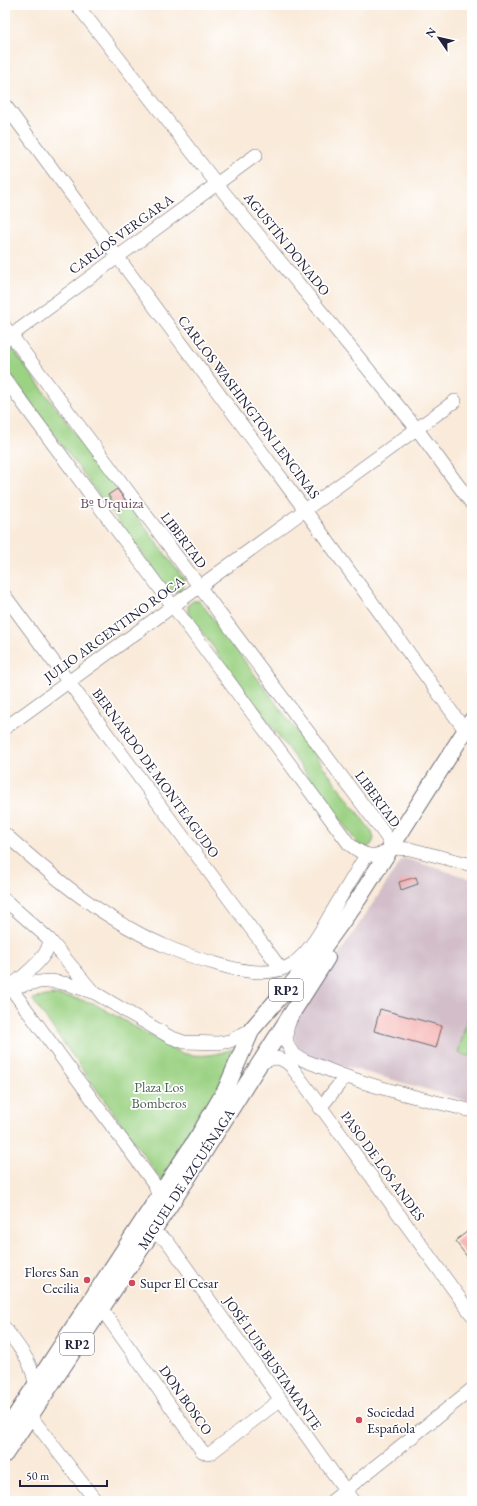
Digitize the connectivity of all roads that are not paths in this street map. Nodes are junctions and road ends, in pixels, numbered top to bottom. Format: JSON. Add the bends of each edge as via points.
{"nodes":[{"id":1,"x":77,"y":5,"type":"edge"},
{"id":2,"x":5,"y":105,"type":"edge"},
{"id":3,"x":256,"y":155,"type":"dead end"},
{"id":4,"x":216,"y":184,"type":"junction"},
{"id":5,"x":118,"y":257,"type":"junction"},
{"id":6,"x":7,"y":334,"type":"edge"},
{"id":7,"x":5,"y":379,"type":"edge"},
{"id":8,"x":455,"y":401,"type":"dead end"},
{"id":9,"x":417,"y":429,"type":"junction"},
{"id":10,"x":472,"y":504,"type":"edge"},
{"id":11,"x":305,"y":510,"type":"junction"},
{"id":12,"x":199,"y":587,"type":"junction"},
{"id":13,"x":5,"y":596,"type":"edge"},
{"id":14,"x":173,"y":606,"type":"junction"},
{"id":15,"x":68,"y":682,"type":"junction"},
{"id":16,"x":469,"y":725,"type":"edge"},
{"id":17,"x":5,"y":728,"type":"edge"},
{"id":18,"x":5,"y":834,"type":"edge"},
{"id":19,"x":391,"y":848,"type":"junction"},
{"id":20,"x":366,"y":855,"type":"junction"},
{"id":21,"x":472,"y":865,"type":"edge"},
{"id":22,"x":359,"y":898,"type":"junction"},
{"id":23,"x":5,"y":900,"type":"edge"},
{"id":24,"x":49,"y":938,"type":"junction"},
{"id":25,"x":281,"y":969,"type":"junction"},
{"id":26,"x":7,"y":989,"type":"edge"},
{"id":27,"x":95,"y":993,"type":"junction"},
{"id":28,"x":294,"y":1009,"type":"junction"},
{"id":29,"x":252,"y":1029,"type":"junction"},
{"id":30,"x":258,"y":1065,"type":"junction"},
{"id":31,"x":345,"y":1077,"type":"junction"},
{"id":32,"x":320,"y":1108,"type":"junction"},
{"id":33,"x":472,"y":1111,"type":"edge"},
{"id":34,"x":159,"y":1198,"type":"junction"},
{"id":35,"x":162,"y":1217,"type":"junction"},
{"id":36,"x":151,"y":1234,"type":"junction"},
{"id":37,"x":131,"y":1241,"type":"junction"},
{"id":38,"x":168,"y":1242,"type":"junction"},
{"id":39,"x":102,"y":1308,"type":"junction"},
{"id":40,"x":472,"y":1315,"type":"edge"},
{"id":41,"x":5,"y":1328,"type":"edge"},
{"id":42,"x":25,"y":1356,"type":"junction"},
{"id":43,"x":56,"y":1365,"type":"junction"},
{"id":44,"x":35,"y":1387,"type":"junction"},
{"id":45,"x":472,"y":1389,"type":"edge"},
{"id":46,"x":280,"y":1400,"type":"junction"},
{"id":47,"x":26,"y":1411,"type":"junction"},
{"id":48,"x":5,"y":1432,"type":"edge"},
{"id":49,"x":5,"y":1454,"type":"edge"},
{"id":50,"x":345,"y":1490,"type":"junction"},
{"id":51,"x":96,"y":1501,"type":"edge"},
{"id":52,"x":332,"y":1501,"type":"edge"},
{"id":53,"x":353,"y":1501,"type":"edge"}],
"edges":[{"from":1,"to":4,"type":"street","name":"AGUSTÍN DONADO"},
{"from":2,"to":5,"type":"street","name":"CARLOS WASHINGTON LENCINAS"},
{"from":3,"to":4,"type":"street","name":"CARLOS VERGARA"},
{"from":4,"to":5,"type":"street","name":"CARLOS VERGARA"},
{"from":4,"to":9,"type":"street","name":"AGUSTÍN DONADO"},
{"from":5,"to":6,"type":"street","name":"CARLOS VERGARA"},
{"from":5,"to":11,"type":"street","name":"CARLOS WASHINGTON LENCINAS"},
{"from":6,"to":12,"type":"street","name":"LIBERTAD"},
{"from":7,"to":14,"type":"street"},
{"from":8,"to":9,"type":"street","name":"JULIO ARGENTINO ROCA"},
{"from":9,"to":10,"type":"street","name":"AGUSTÍN DONADO"},
{"from":9,"to":11,"type":"street","name":"JULIO ARGENTINO ROCA"},
{"from":11,"to":12,"type":"street","name":"JULIO ARGENTINO ROCA"},
{"from":11,"to":16,"type":"street","name":"CARLOS WASHINGTON LENCINAS"},
{"from":12,"to":14,"type":"street","name":"JULIO ARGENTINO ROCA"},
{"from":12,"to":19,"type":"street","name":"LIBERTAD","via":[[381,829]]},
{"from":13,"to":15,"type":"street","name":"BERNARDO DE MONTEAGUDO"},
{"from":14,"to":15,"type":"street","name":"JULIO ARGENTINO ROCA"},
{"from":14,"to":20,"type":"street","via":[[349,844]]},
{"from":15,"to":17,"type":"street","name":"JULIO ARGENTINO ROCA"},
{"from":15,"to":25,"type":"street","name":"BERNARDO DE MONTEAGUDO"},
{"from":16,"to":19,"type":"main road","name":"MIGUEL DE AZCUÉNAGA","number":"RP2"},
{"from":18,"to":25,"type":"street","via":[[80,897],[163,946],[251,972]]},
{"from":19,"to":20,"type":"street","name":"LIBERTAD","via":[[382,855]]},
{"from":19,"to":21,"type":"street","via":[[410,849]]},
{"from":19,"to":22,"type":"main road","name":"MIGUEL DE AZCUÉNAGA","number":"RP2"},
{"from":20,"to":25,"type":"street","via":[[311,946],[293,963]]},
{"from":22,"to":28,"type":"main road","name":"MIGUEL DE AZCUÉNAGA","number":"RP2","via":[[340,938]]},
{"from":22,"to":29,"type":"main road","name":"MIGUEL DE AZCUÉNAGA","number":"RP2","via":[[318,955]]},
{"from":23,"to":24,"type":"street"},
{"from":24,"to":26,"type":"street","via":[[49,946],[44,955]]},
{"from":24,"to":27,"type":"street"},
{"from":26,"to":27,"type":"street","via":[[51,981]]},
{"from":26,"to":34,"type":"street","name":"JOSÉ LUIS BUSTAMANTE","via":[[155,1185]]},
{"from":27,"to":29,"type":"street","via":[[170,1037],[184,1042],[220,1043],[230,1041]]},
{"from":28,"to":30,"type":"main road","name":"MIGUEL DE AZCUÉNAGA","number":"RP2"},
{"from":28,"to":31,"type":"street","via":[[286,1034],[293,1053]]},
{"from":29,"to":34,"type":"main road","name":"MIGUEL DE AZCUÉNAGA","number":"RP2","via":[[226,1088]]},
{"from":30,"to":32,"type":"street","name":"PASO DE LOS ANDES","via":[[276,1058],[285,1060]]},
{"from":30,"to":35,"type":"main road","name":"MIGUEL DE AZCUÉNAGA","number":"RP2"},
{"from":31,"to":32,"type":"street"},
{"from":31,"to":33,"type":"street"},
{"from":32,"to":40,"type":"street","name":"PASO DE LOS ANDES"},
{"from":34,"to":35,"type":"street","name":"JOSÉ LUIS BUSTAMANTE"},
{"from":34,"to":37,"type":"main road","name":"MIGUEL DE AZCUÉNAGA","number":"RP2"},
{"from":35,"to":36,"type":"main road","name":"MIGUEL DE AZCUÉNAGA","number":"RP2"},
{"from":35,"to":38,"type":"street","name":"JOSÉ LUIS BUSTAMANTE"},
{"from":36,"to":37,"type":"street","via":[[138,1236]]},
{"from":36,"to":38,"type":"street","name":"JOSÉ LUIS BUSTAMANTE","via":[[160,1236]]},
{"from":36,"to":39,"type":"main road","name":"MIGUEL DE AZCUÉNAGA","number":"RP2"},
{"from":37,"to":43,"type":"main road","name":"MIGUEL DE AZCUÉNAGA","number":"RP2"},
{"from":38,"to":46,"type":"street","name":"JOSÉ LUIS BUSTAMANTE"},
{"from":39,"to":43,"type":"main road","name":"MIGUEL DE AZCUÉNAGA","number":"RP2"},
{"from":39,"to":46,"type":"street","name":"DON BOSCO","via":[[202,1451],[208,1454],[212,1452]]},
{"from":41,"to":42,"type":"street"},
{"from":42,"to":43,"type":"street","via":[[37,1364]]},
{"from":42,"to":44,"type":"street","via":[[34,1376]]},
{"from":43,"to":44,"type":"main road","name":"MIGUEL DE AZCUÉNAGA","number":"RP2"},
{"from":43,"to":47,"type":"main road","name":"MIGUEL DE AZCUÉNAGA","number":"RP2"},
{"from":44,"to":47,"type":"main road","name":"MIGUEL DE AZCUÉNAGA","number":"RP2"},
{"from":45,"to":50,"type":"street"},
{"from":46,"to":50,"type":"street","name":"JOSÉ LUIS BUSTAMANTE"},
{"from":47,"to":48,"type":"main road","name":"MIGUEL DE AZCUÉNAGA","number":"RP2"},
{"from":47,"to":49,"type":"main road","name":"MIGUEL DE AZCUÉNAGA","number":"RP2"},
{"from":47,"to":51,"type":"street"},
{"from":50,"to":52,"type":"street"},
{"from":50,"to":53,"type":"street","name":"JOSÉ LUIS BUSTAMANTE"}]}
